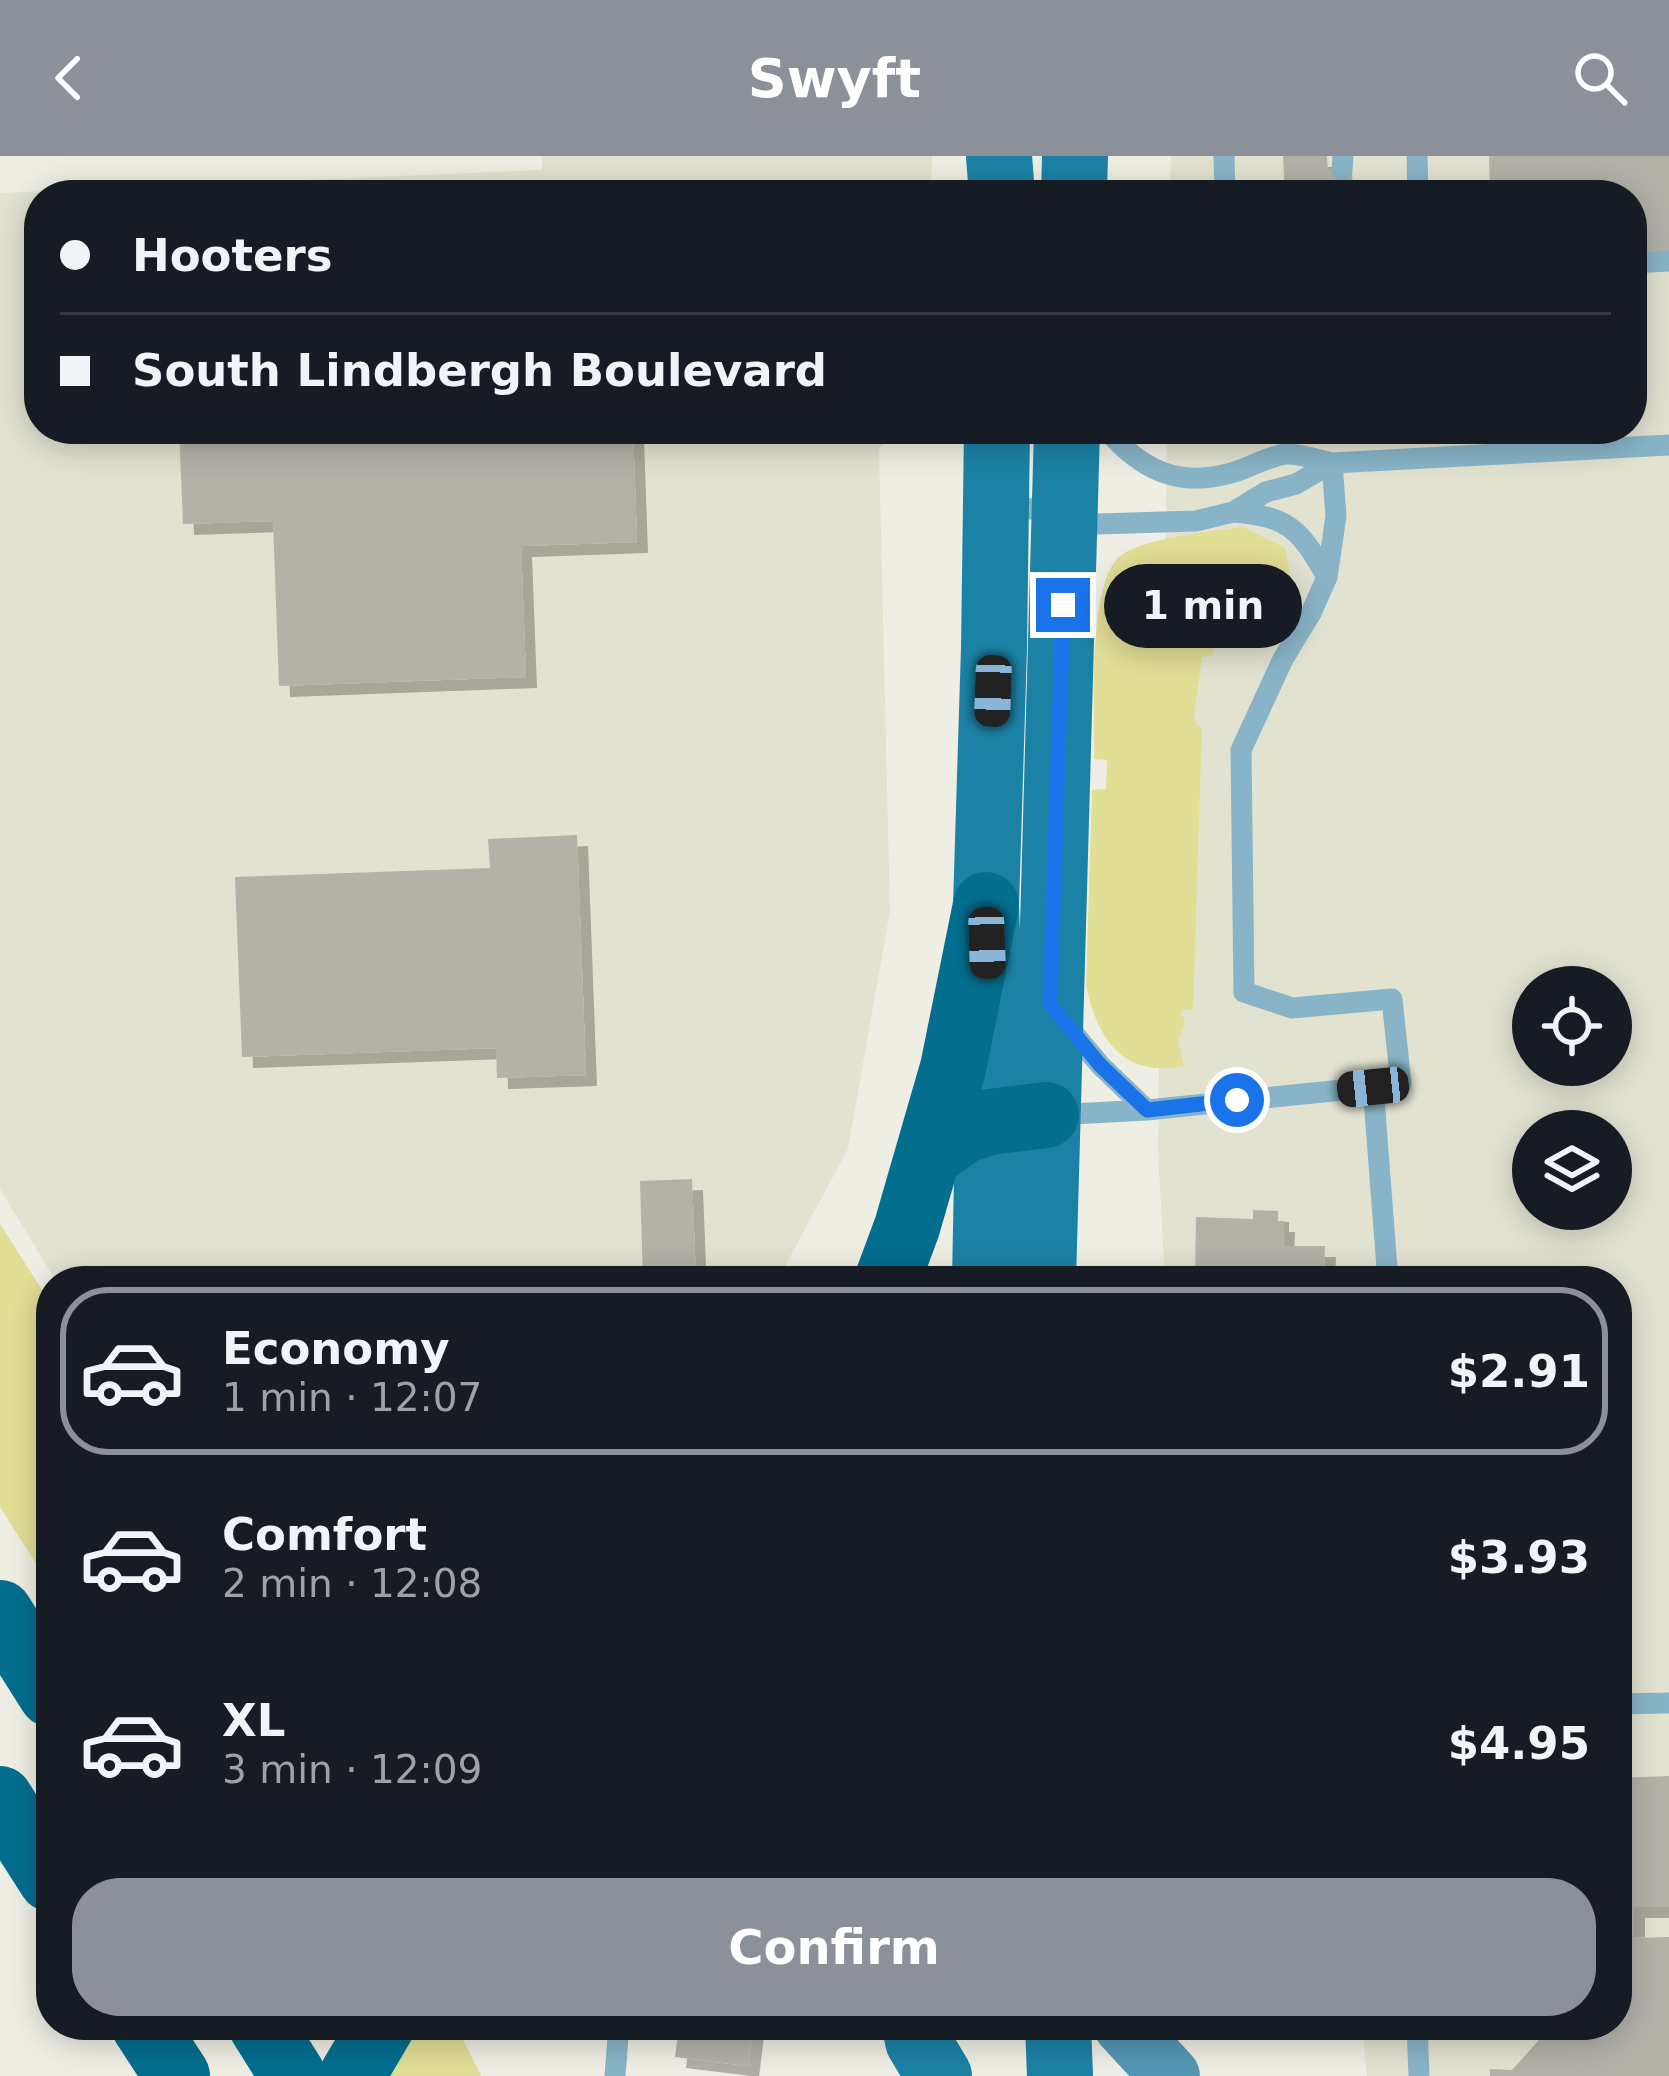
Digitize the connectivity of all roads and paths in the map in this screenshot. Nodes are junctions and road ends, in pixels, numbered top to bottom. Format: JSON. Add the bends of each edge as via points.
{"nodes":[{"id":1,"x":996,"y":444,"type":"edge"},
{"id":2,"x":1067,"y":444,"type":"edge"},
{"id":3,"x":1122,"y":444,"type":"edge"},
{"id":4,"x":1669,"y":446,"type":"edge"},
{"id":5,"x":1332,"y":463,"type":"junction"},
{"id":6,"x":994,"y":501,"type":"junction"},
{"id":7,"x":1233,"y":512,"type":"junction"},
{"id":8,"x":1065,"y":516,"type":"junction"},
{"id":9,"x":1327,"y":577,"type":"junction"},
{"id":10,"x":986,"y":905,"type":"junction"},
{"id":11,"x":1050,"y":1004,"type":"junction"},
{"id":12,"x":1373,"y":1087,"type":"junction"},
{"id":13,"x":1147,"y":1110,"type":"junction"},
{"id":14,"x":1018,"y":1118,"type":"junction"},
{"id":15,"x":929,"y":1155,"type":"junction"},
{"id":16,"x":892,"y":1266,"type":"edge"},
{"id":17,"x":988,"y":1266,"type":"edge"},
{"id":18,"x":1041,"y":1266,"type":"edge"},
{"id":19,"x":1387,"y":1266,"type":"edge"},
{"id":20,"x":0,"y":1613,"type":"edge"},
{"id":21,"x":36,"y":1670,"type":"edge"},
{"id":22,"x":1669,"y":1703,"type":"edge"},
{"id":23,"x":1632,"y":1704,"type":"edge"},
{"id":24,"x":0,"y":1799,"type":"edge"},
{"id":25,"x":36,"y":1855,"type":"edge"},
{"id":26,"x":154,"y":2040,"type":"edge"},
{"id":27,"x":270,"y":2040,"type":"edge"},
{"id":28,"x":373,"y":2040,"type":"edge"},
{"id":29,"x":618,"y":2040,"type":"edge"},
{"id":30,"x":918,"y":2040,"type":"edge"},
{"id":31,"x":1059,"y":2040,"type":"edge"},
{"id":32,"x":1137,"y":2040,"type":"edge"},
{"id":33,"x":1418,"y":2040,"type":"edge"},
{"id":34,"x":177,"y":2076,"type":"edge"},
{"id":35,"x":293,"y":2076,"type":"edge"},
{"id":36,"x":352,"y":2076,"type":"edge"},
{"id":37,"x":615,"y":2076,"type":"edge"},
{"id":38,"x":939,"y":2076,"type":"edge"},
{"id":39,"x":1060,"y":2076,"type":"edge"},
{"id":40,"x":1170,"y":2076,"type":"edge"},
{"id":41,"x":1419,"y":2076,"type":"edge"}],
"edges":[{"from":1,"to":6,"type":"main road"},
{"from":2,"to":8,"type":"main road"},
{"from":3,"to":5,"type":"lane","via":[[1168,477],[1228,474],[1286,454]]},
{"from":4,"to":5,"type":"lane"},
{"from":5,"to":7,"type":"lane"},
{"from":5,"to":9,"type":"lane","via":[[1336,516]]},
{"from":6,"to":8,"type":"lane"},
{"from":6,"to":10,"type":"main road"},
{"from":7,"to":8,"type":"lane","via":[[1150,524]]},
{"from":7,"to":9,"type":"lane","via":[[1286,523]]},
{"from":8,"to":11,"type":"main road"},
{"from":9,"to":12,"type":"lane","via":[[1241,750],[1244,992],[1292,1008],[1392,999],[1401,1084]]},
{"from":10,"to":14,"type":"main road","via":[[990,1018]]},
{"from":10,"to":15,"type":"highway"},
{"from":11,"to":13,"type":"lane"},
{"from":11,"to":14,"type":"main road"},
{"from":12,"to":13,"type":"lane"},
{"from":12,"to":19,"type":"lane"},
{"from":13,"to":14,"type":"lane"},
{"from":14,"to":15,"type":"highway","via":[[962,1131]]},
{"from":14,"to":17,"type":"main road"},
{"from":14,"to":18,"type":"main road"},
{"from":15,"to":16,"type":"highway"},
{"from":20,"to":21,"type":"highway"},
{"from":22,"to":23,"type":"lane"},
{"from":24,"to":25,"type":"highway"},
{"from":26,"to":34,"type":"highway"},
{"from":27,"to":35,"type":"highway"},
{"from":28,"to":36,"type":"highway"},
{"from":29,"to":37,"type":"lane"},
{"from":30,"to":38,"type":"main road"},
{"from":31,"to":39,"type":"main road"},
{"from":32,"to":40,"type":"street"},
{"from":33,"to":41,"type":"lane"}]}
